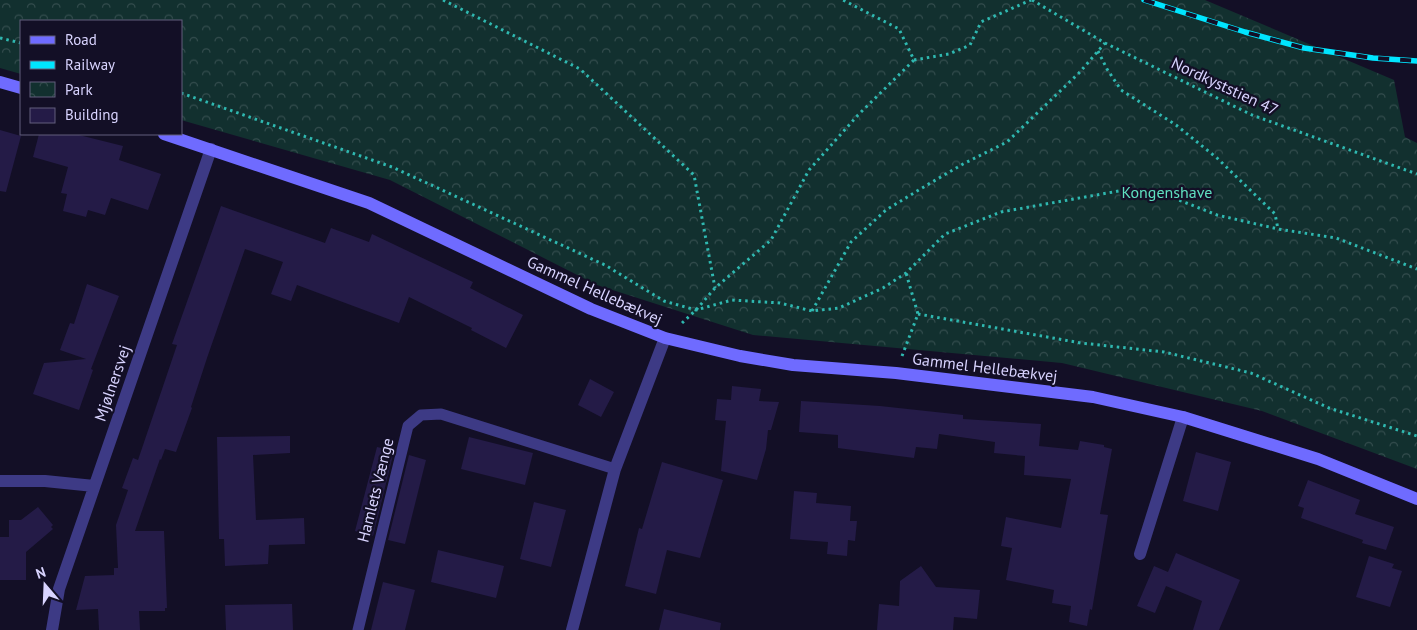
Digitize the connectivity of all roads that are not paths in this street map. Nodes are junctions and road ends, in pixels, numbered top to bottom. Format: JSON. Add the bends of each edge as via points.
{"nodes":[{"id":1,"x":0,"y":82,"type":"edge"},
{"id":2,"x":20,"y":88,"type":"edge"},
{"id":3,"x":167,"y":135,"type":"edge"},
{"id":4,"x":211,"y":149,"type":"junction"},
{"id":5,"x":665,"y":338,"type":"junction"},
{"id":6,"x":1183,"y":417,"type":"junction"},
{"id":7,"x":615,"y":469,"type":"junction"},
{"id":8,"x":0,"y":481,"type":"edge"},
{"id":9,"x":94,"y":486,"type":"junction"},
{"id":10,"x":1417,"y":499,"type":"edge"},
{"id":11,"x":1140,"y":554,"type":"dead end"},
{"id":12,"x":52,"y":630,"type":"edge"},
{"id":13,"x":358,"y":630,"type":"edge"},
{"id":14,"x":572,"y":630,"type":"edge"}],
"edges":[{"from":1,"to":2,"type":"main road"},
{"from":3,"to":4,"type":"main road","name":"Gammel Hellebækvej"},
{"from":4,"to":5,"type":"main road","name":"Gammel Hellebækvej","via":[[369,203],[591,309]]},
{"from":4,"to":9,"type":"street","name":"Mjølnersvej"},
{"from":5,"to":6,"type":"main road","name":"Gammel Hellebækvej","via":[[793,365],[896,373],[1093,397]]},
{"from":5,"to":7,"type":"street"},
{"from":6,"to":10,"type":"main road","name":"Gammel Hellebækvej","via":[[1318,458]]},
{"from":6,"to":11,"type":"street"},
{"from":7,"to":13,"type":"lane","name":"Hamlets Vænge","via":[[441,414],[421,415],[408,426]]},
{"from":7,"to":14,"type":"street"},
{"from":8,"to":9,"type":"street"},
{"from":9,"to":12,"type":"street","name":"Mjølnersvej","via":[[59,589]]}]}
